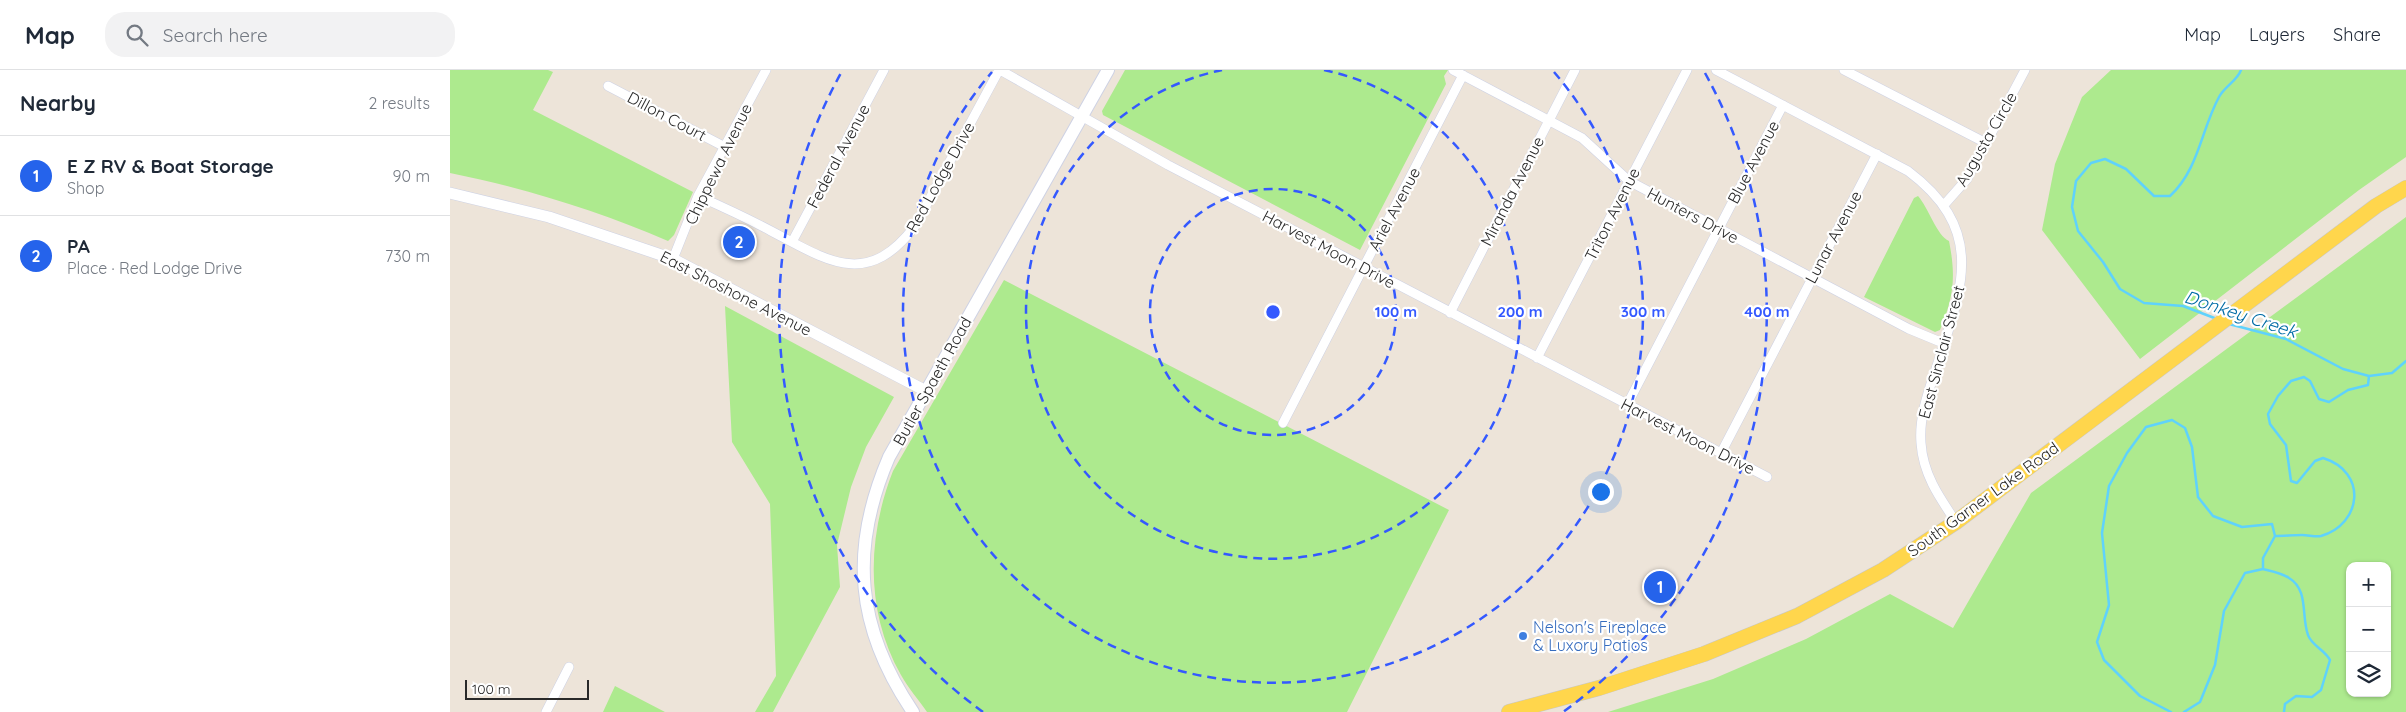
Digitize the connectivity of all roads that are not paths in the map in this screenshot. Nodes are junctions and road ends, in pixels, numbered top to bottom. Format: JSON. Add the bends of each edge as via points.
{"nodes":[{"id":1,"x":766,"y":70,"type":"edge"},
{"id":2,"x":884,"y":70,"type":"edge"},
{"id":3,"x":1000,"y":70,"type":"edge"},
{"id":4,"x":1108,"y":70,"type":"edge"},
{"id":5,"x":1454,"y":70,"type":"edge"},
{"id":6,"x":1576,"y":70,"type":"edge"},
{"id":7,"x":1687,"y":70,"type":"edge"},
{"id":8,"x":1716,"y":70,"type":"edge"},
{"id":9,"x":1844,"y":70,"type":"edge"},
{"id":10,"x":2025,"y":70,"type":"edge"},
{"id":11,"x":1463,"y":75,"type":"junction"},
{"id":12,"x":608,"y":86,"type":"dead end"},
{"id":13,"x":1783,"y":105,"type":"junction"},
{"id":14,"x":1082,"y":116,"type":"junction"},
{"id":15,"x":1548,"y":120,"type":"junction"},
{"id":16,"x":1986,"y":143,"type":"junction"},
{"id":17,"x":725,"y":147,"type":"junction"},
{"id":18,"x":1877,"y":154,"type":"junction"},
{"id":19,"x":1628,"y":181,"type":"junction"},
{"id":20,"x":2406,"y":188,"type":"edge"},
{"id":21,"x":450,"y":193,"type":"edge"},
{"id":22,"x":698,"y":196,"type":"junction"},
{"id":23,"x":1944,"y":205,"type":"junction"},
{"id":24,"x":1718,"y":228,"type":"junction"},
{"id":25,"x":792,"y":242,"type":"junction"},
{"id":26,"x":673,"y":259,"type":"junction"},
{"id":27,"x":1364,"y":267,"type":"junction"},
{"id":28,"x":1812,"y":277,"type":"junction"},
{"id":29,"x":1450,"y":313,"type":"junction"},
{"id":30,"x":1943,"y":343,"type":"junction"},
{"id":31,"x":1537,"y":358,"type":"junction"},
{"id":32,"x":926,"y":391,"type":"junction"},
{"id":33,"x":1627,"y":405,"type":"junction"},
{"id":34,"x":1283,"y":424,"type":"dead end"},
{"id":35,"x":1721,"y":453,"type":"junction"},
{"id":36,"x":1766,"y":477,"type":"dead end"},
{"id":37,"x":1956,"y":522,"type":"junction"},
{"id":38,"x":570,"y":667,"type":"dead end"},
{"id":39,"x":546,"y":712,"type":"edge"},
{"id":40,"x":913,"y":712,"type":"edge"},
{"id":41,"x":1508,"y":712,"type":"edge"}],
"edges":[{"from":1,"to":17,"type":"street","name":"Chippewa Avenue"},
{"from":2,"to":25,"type":"street","name":"Federal Avenue"},
{"from":3,"to":14,"type":"street","name":"Harvest Moon Drive"},
{"from":3,"to":25,"type":"street","name":"Red Lodge Drive","via":[[915,226],[900,245],[881,258],[854,264],[828,261]]},
{"from":4,"to":14,"type":"main road","name":"Butler Spaeth Road"},
{"from":5,"to":11,"type":"street","name":"Hunters Drive"},
{"from":6,"to":15,"type":"street","name":"Miranda Avenue"},
{"from":7,"to":19,"type":"street","name":"Triton Avenue"},
{"from":8,"to":13,"type":"street","name":"East Sinclair Street"},
{"from":9,"to":16,"type":"street"},
{"from":10,"to":16,"type":"street","name":"Augusta Circle"},
{"from":11,"to":15,"type":"street","name":"Hunters Drive"},
{"from":11,"to":27,"type":"street","name":"Ariel Avenue"},
{"from":12,"to":17,"type":"street","name":"Dillon Court"},
{"from":13,"to":18,"type":"street","name":"East Sinclair Street"},
{"from":13,"to":24,"type":"street","name":"Blue Avenue"},
{"from":14,"to":27,"type":"street","name":"Harvest Moon Drive","via":[[1168,165]]},
{"from":14,"to":32,"type":"main road","name":"Butler Spaeth Road"},
{"from":15,"to":19,"type":"street","name":"Hunters Drive","via":[[1582,138]]},
{"from":15,"to":29,"type":"street","name":"Miranda Avenue"},
{"from":16,"to":23,"type":"street","name":"Augusta Circle","via":[[1967,179]]},
{"from":17,"to":22,"type":"street","name":"Chippewa Avenue"},
{"from":18,"to":23,"type":"street","name":"East Sinclair Street","via":[[1928,186]]},
{"from":18,"to":28,"type":"street","name":"Lunar Avenue"},
{"from":19,"to":24,"type":"street","name":"Hunters Drive"},
{"from":19,"to":31,"type":"street","name":"Triton Avenue"},
{"from":20,"to":37,"type":"main road","name":"South Garner Lake Road","via":[[2376,206],[2248,301]]},
{"from":21,"to":26,"type":"street","name":"East Shoshone Avenue","via":[[549,217]]},
{"from":22,"to":25,"type":"street","name":"Red Lodge Drive"},
{"from":22,"to":26,"type":"street","name":"Chippewa Avenue"},
{"from":23,"to":30,"type":"street","name":"East Sinclair Street","via":[[1956,225],[1962,254],[1961,282]]},
{"from":24,"to":28,"type":"street","name":"Hunters Drive"},
{"from":24,"to":33,"type":"street","name":"Blue Avenue"},
{"from":26,"to":32,"type":"street","name":"East Shoshone Avenue"},
{"from":27,"to":29,"type":"street","name":"Harvest Moon Drive"},
{"from":27,"to":34,"type":"street","name":"Ariel Avenue"},
{"from":28,"to":30,"type":"street","name":"Hunters Drive","via":[[1909,329]]},
{"from":28,"to":35,"type":"street","name":"Lunar Avenue"},
{"from":29,"to":31,"type":"street","name":"Harvest Moon Drive"},
{"from":30,"to":37,"type":"street","name":"East Sinclair Street","via":[[1923,407],[1921,442],[1932,484]]},
{"from":31,"to":33,"type":"street","name":"Harvest Moon Drive"},
{"from":32,"to":40,"type":"main road","name":"Butler Spaeth Road","via":[[878,482],[867,525],[863,563],[867,608],[877,646],[888,672]]},
{"from":33,"to":35,"type":"street","name":"Harvest Moon Drive"},
{"from":35,"to":36,"type":"street","name":"Harvest Moon Drive"},
{"from":37,"to":41,"type":"main road","name":"South Garner Lake Road","via":[[1883,570],[1797,616],[1648,673]]},
{"from":38,"to":39,"type":"street"}]}
